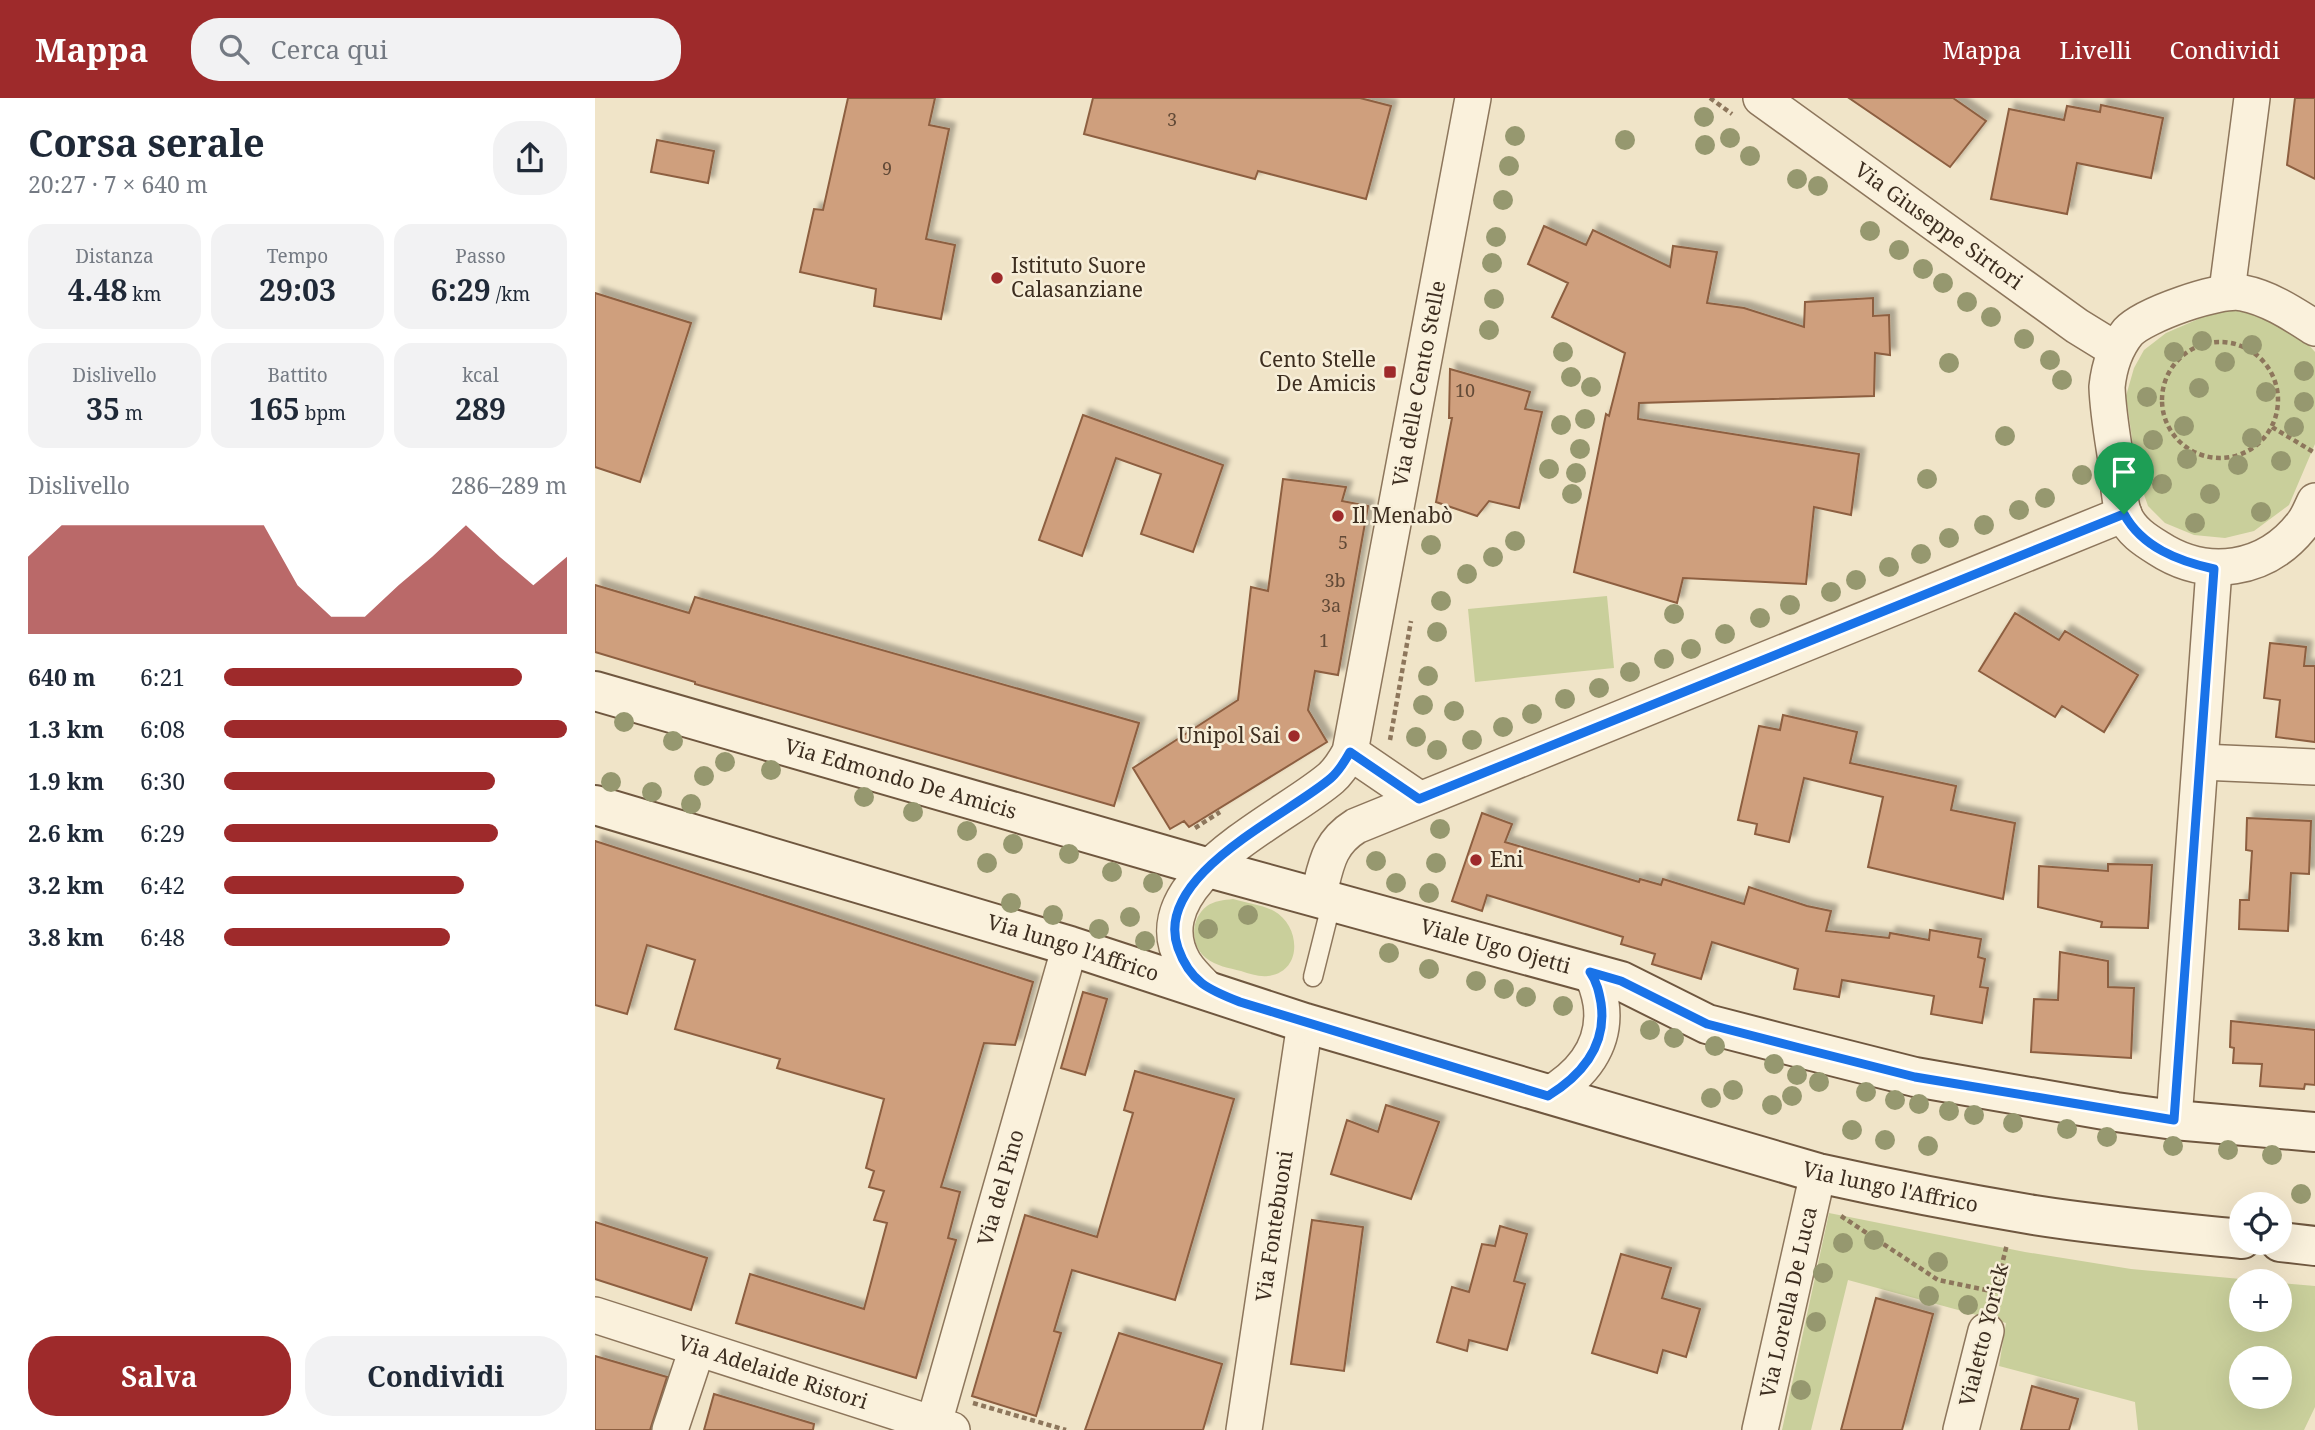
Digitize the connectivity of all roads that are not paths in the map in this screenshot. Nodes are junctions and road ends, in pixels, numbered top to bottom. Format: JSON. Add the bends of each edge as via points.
{"nodes":[{"id":1,"x":1473,"y":98,"type":"edge"},
{"id":2,"x":1762,"y":98,"type":"edge"},
{"id":3,"x":2252,"y":98,"type":"edge"},
{"id":4,"x":2227,"y":291,"type":"junction"},
{"id":5,"x":2315,"y":328,"type":"edge"},
{"id":6,"x":2116,"y":350,"type":"junction"},
{"id":7,"x":2315,"y":501,"type":"edge"},
{"id":8,"x":2124,"y":514,"type":"junction"},
{"id":9,"x":2214,"y":569,"type":"junction"},
{"id":10,"x":595,"y":691,"type":"edge"},
{"id":11,"x":1350,"y":752,"type":"junction"},
{"id":12,"x":2201,"y":762,"type":"junction"},
{"id":13,"x":2315,"y":767,"type":"edge"},
{"id":14,"x":1419,"y":799,"type":"junction"},
{"id":15,"x":595,"y":805,"type":"edge"},
{"id":16,"x":1209,"y":868,"type":"junction"},
{"id":17,"x":1325,"y":899,"type":"junction"},
{"id":18,"x":1070,"y":946,"type":"junction"},
{"id":19,"x":1590,"y":972,"type":"junction"},
{"id":20,"x":1313,"y":977,"type":"dead end"},
{"id":21,"x":1209,"y":990,"type":"junction"},
{"id":22,"x":1305,"y":1023,"type":"junction"},
{"id":23,"x":1548,"y":1096,"type":"junction"},
{"id":24,"x":2174,"y":1120,"type":"junction"},
{"id":25,"x":2315,"y":1132,"type":"edge"},
{"id":26,"x":1818,"y":1173,"type":"junction"},
{"id":27,"x":2229,"y":1238,"type":"edge"},
{"id":28,"x":2292,"y":1243,"type":"edge"},
{"id":29,"x":2315,"y":1246,"type":"edge"},
{"id":30,"x":595,"y":1315,"type":"edge"},
{"id":31,"x":1986,"y":1331,"type":"road end"},
{"id":32,"x":697,"y":1349,"type":"junction"},
{"id":33,"x":946,"y":1421,"type":"edge"},
{"id":34,"x":670,"y":1430,"type":"edge"},
{"id":35,"x":1244,"y":1430,"type":"edge"},
{"id":36,"x":1760,"y":1430,"type":"edge"},
{"id":37,"x":1961,"y":1430,"type":"edge"}],
"edges":[{"from":1,"to":11,"type":"street","name":"Via delle Cento Stelle"},
{"from":2,"to":6,"type":"street","name":"Via Giuseppe Sirtori"},
{"from":3,"to":4,"type":"street"},
{"from":4,"to":5,"type":"street","via":[[2254,296]]},
{"from":4,"to":6,"type":"street","via":[[2140,323]]},
{"from":6,"to":8,"type":"street","via":[[2108,404]]},
{"from":7,"to":9,"type":"street","via":[[2295,533],[2267,555]]},
{"from":8,"to":9,"type":"street","via":[[2135,532],[2162,551]]},
{"from":8,"to":14,"type":"street"},
{"from":9,"to":12,"type":"street"},
{"from":10,"to":16,"type":"main road","name":"Via Edmondo De Amicis"},
{"from":11,"to":14,"type":"street"},
{"from":11,"to":16,"type":"street","name":"Via delle Cento Stelle","via":[[1332,778]]},
{"from":12,"to":13,"type":"street"},
{"from":12,"to":24,"type":"street"},
{"from":14,"to":17,"type":"street","via":[[1342,835],[1330,852]]},
{"from":15,"to":18,"type":"main road","name":"Via lungo l'Affrico"},
{"from":16,"to":17,"type":"main road","name":"Viale Ugo Ojetti"},
{"from":16,"to":21,"type":"street","name":"Via lungo l'Affrico","via":[[1181,902],[1175,925],[1183,961]]},
{"from":17,"to":19,"type":"main road","name":"Viale Ugo Ojetti"},
{"from":17,"to":20,"type":"lane"},
{"from":18,"to":21,"type":"main road","name":"Via lungo l'Affrico"},
{"from":18,"to":33,"type":"street","name":"Via del Pino"},
{"from":19,"to":23,"type":"street","via":[[1602,1012],[1598,1042],[1579,1073]]},
{"from":19,"to":24,"type":"main road","name":"Viale Ugo Ojetti","via":[[1621,981],[1707,1024],[1800,1048],[1915,1077]]},
{"from":21,"to":22,"type":"main road","name":"Via lungo l'Affrico"},
{"from":22,"to":23,"type":"main road","name":"Via lungo l'Affrico"},
{"from":22,"to":35,"type":"street","name":"Via Fontebuoni"},
{"from":23,"to":26,"type":"main road","name":"Via lungo l'Affrico"},
{"from":24,"to":25,"type":"main road","name":"Viale Ugo Ojetti"},
{"from":26,"to":27,"type":"main road","name":"Via lungo l'Affrico","via":[[2035,1215]]},
{"from":26,"to":36,"type":"street","name":"Via Lorella De Luca"},
{"from":28,"to":29,"type":"main road"},
{"from":30,"to":32,"type":"street","name":"Via Adelaide Ristori"},
{"from":31,"to":37,"type":"street","name":"Vialetto Yorick"},
{"from":32,"to":33,"type":"street","name":"Via Adelaide Ristori"},
{"from":32,"to":34,"type":"street"}]}
